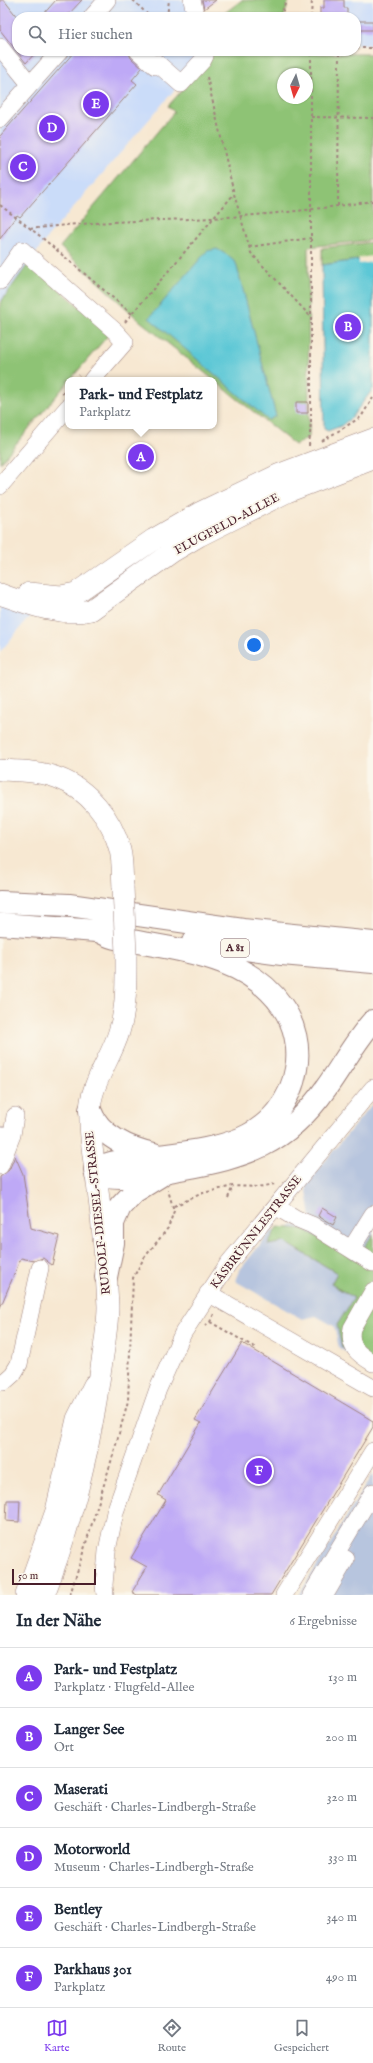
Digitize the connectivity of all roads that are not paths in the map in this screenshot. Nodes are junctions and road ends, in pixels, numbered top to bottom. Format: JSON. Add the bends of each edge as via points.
{"nodes":[{"id":1,"x":192,"y":0,"type":"edge"},
{"id":2,"x":195,"y":12,"type":"edge"},
{"id":3,"x":0,"y":47,"type":"edge"},
{"id":4,"x":55,"y":56,"type":"edge"},
{"id":5,"x":144,"y":56,"type":"edge"},
{"id":6,"x":204,"y":56,"type":"edge"},
{"id":7,"x":154,"y":62,"type":"edge"},
{"id":8,"x":30,"y":84,"type":"junction"},
{"id":9,"x":0,"y":119,"type":"edge"},
{"id":10,"x":0,"y":281,"type":"edge"},
{"id":11,"x":94,"y":377,"type":"edge"},
{"id":12,"x":65,"y":410,"type":"edge"},
{"id":13,"x":373,"y":439,"type":"edge"},
{"id":14,"x":373,"y":460,"type":"edge"},
{"id":15,"x":0,"y":486,"type":"edge"},
{"id":16,"x":0,"y":590,"type":"edge"},
{"id":17,"x":0,"y":594,"type":"edge"},
{"id":18,"x":0,"y":770,"type":"edge"},
{"id":19,"x":0,"y":902,"type":"edge"},
{"id":20,"x":0,"y":924,"type":"edge"},
{"id":21,"x":97,"y":930,"type":"junction"},
{"id":22,"x":373,"y":943,"type":"edge"},
{"id":23,"x":373,"y":962,"type":"edge"},
{"id":24,"x":373,"y":1021,"type":"edge"},
{"id":25,"x":373,"y":1088,"type":"edge"},
{"id":26,"x":90,"y":1110,"type":"junction"},
{"id":27,"x":15,"y":1116,"type":"dead end"},
{"id":28,"x":6,"y":1135,"type":"edge"},
{"id":29,"x":0,"y":1166,"type":"edge"},
{"id":30,"x":96,"y":1172,"type":"junction"},
{"id":31,"x":165,"y":1172,"type":"junction"},
{"id":32,"x":276,"y":1207,"type":"junction"},
{"id":33,"x":373,"y":1214,"type":"edge"},
{"id":34,"x":352,"y":1249,"type":"junction"},
{"id":35,"x":373,"y":1263,"type":"edge"},
{"id":36,"x":40,"y":1268,"type":"dead end"},
{"id":37,"x":106,"y":1277,"type":"junction"},
{"id":38,"x":373,"y":1291,"type":"edge"},
{"id":39,"x":215,"y":1297,"type":"junction"},
{"id":40,"x":102,"y":1360,"type":"junction"},
{"id":41,"x":373,"y":1362,"type":"edge"},
{"id":42,"x":0,"y":1382,"type":"edge"},
{"id":43,"x":373,"y":1388,"type":"edge"},
{"id":44,"x":369,"y":1450,"type":"edge"},
{"id":45,"x":373,"y":1492,"type":"edge"},
{"id":46,"x":373,"y":1512,"type":"edge"},
{"id":47,"x":282,"y":1590,"type":"edge"},
{"id":48,"x":46,"y":1592,"type":"edge"},
{"id":49,"x":103,"y":1592,"type":"edge"},
{"id":50,"x":26,"y":1595,"type":"edge"},
{"id":51,"x":311,"y":1595,"type":"edge"},
{"id":52,"x":325,"y":1595,"type":"edge"}],
"edges":[{"from":1,"to":2,"type":"street"},
{"from":3,"to":8,"type":"street"},
{"from":4,"to":8,"type":"street"},
{"from":5,"to":7,"type":"street","via":[[155,66]]},
{"from":6,"to":7,"type":"street","via":[[181,84]]},
{"from":8,"to":9,"type":"street"},
{"from":10,"to":11,"type":"street","via":[[22,250],[121,337]]},
{"from":12,"to":15,"type":"street"},
{"from":13,"to":16,"type":"main road","name":"FLUGFELD-ALLEE","via":[[280,474],[199,512],[154,539],[76,593],[51,596]]},
{"from":14,"to":17,"type":"main road","name":"FLUGFELD-ALLEE","via":[[287,492],[199,536],[172,552],[91,610],[81,613],[60,612]]},
{"from":18,"to":26,"type":"main road","name":"RUDOLF-DIESEL-STRASSE","bridge":true,"via":[[34,772],[58,778],[81,791],[104,816],[120,851],[126,954],[125,1001],[120,1031],[93,1093]]},
{"from":19,"to":22,"type":"highway","number":"A 81","via":[[69,905],[242,930]]},
{"from":20,"to":21,"type":"highway","number":"A 81"},
{"from":21,"to":23,"type":"highway","number":"A 81","via":[[282,954]]},
{"from":21,"to":31,"type":"highway","via":[[112,939],[187,951],[240,970],[258,981],[277,998],[292,1023],[297,1051],[295,1077],[284,1102],[270,1120],[238,1140],[199,1150]]},
{"from":24,"to":31,"type":"highway","via":[[317,1100],[278,1138],[252,1152],[236,1157]]},
{"from":25,"to":32,"type":"street","name":"KÄSBRÜNNLESTRASSE"},
{"from":26,"to":30,"type":"main road","name":"RUDOLF-DIESEL-STRASSE","via":[[90,1132]]},
{"from":26,"to":31,"type":"highway","via":[[95,1121],[110,1136],[142,1151]]},
{"from":27,"to":28,"type":"street"},
{"from":28,"to":29,"type":"street"},
{"from":30,"to":31,"type":"highway","via":[[112,1163]]},
{"from":30,"to":37,"type":"main road","name":"RUDOLF-DIESEL-STRASSE"},
{"from":31,"to":37,"type":"highway","via":[[134,1192],[120,1207],[113,1223],[113,1244]]},
{"from":32,"to":34,"type":"street"},
{"from":32,"to":39,"type":"street","name":"KÄSBRÜNNLESTRASSE","via":[[232,1258]]},
{"from":33,"to":34,"type":"street"},
{"from":34,"to":35,"type":"street"},
{"from":36,"to":42,"type":"street","via":[[19,1364],[13,1374],[4,1382]]},
{"from":37,"to":40,"type":"main road","name":"RUDOLF-DIESEL-STRASSE","via":[[108,1308]]},
{"from":38,"to":41,"type":"street","via":[[352,1328],[351,1335],[351,1342],[357,1353]]},
{"from":39,"to":43,"type":"street"},
{"from":39,"to":49,"type":"street","name":"KÄSBRÜNNLESTRASSE","via":[[183,1333],[158,1389],[115,1512]]},
{"from":40,"to":48,"type":"main road","name":"RUDOLF-DIESEL-STRASSE","via":[[96,1410],[80,1484]]},
{"from":40,"to":50,"type":"main road","via":[[94,1386],[76,1419],[56,1511]]},
{"from":44,"to":47,"type":"street","via":[[330,1508]]},
{"from":45,"to":51,"type":"street"},
{"from":46,"to":52,"type":"street"}]}
